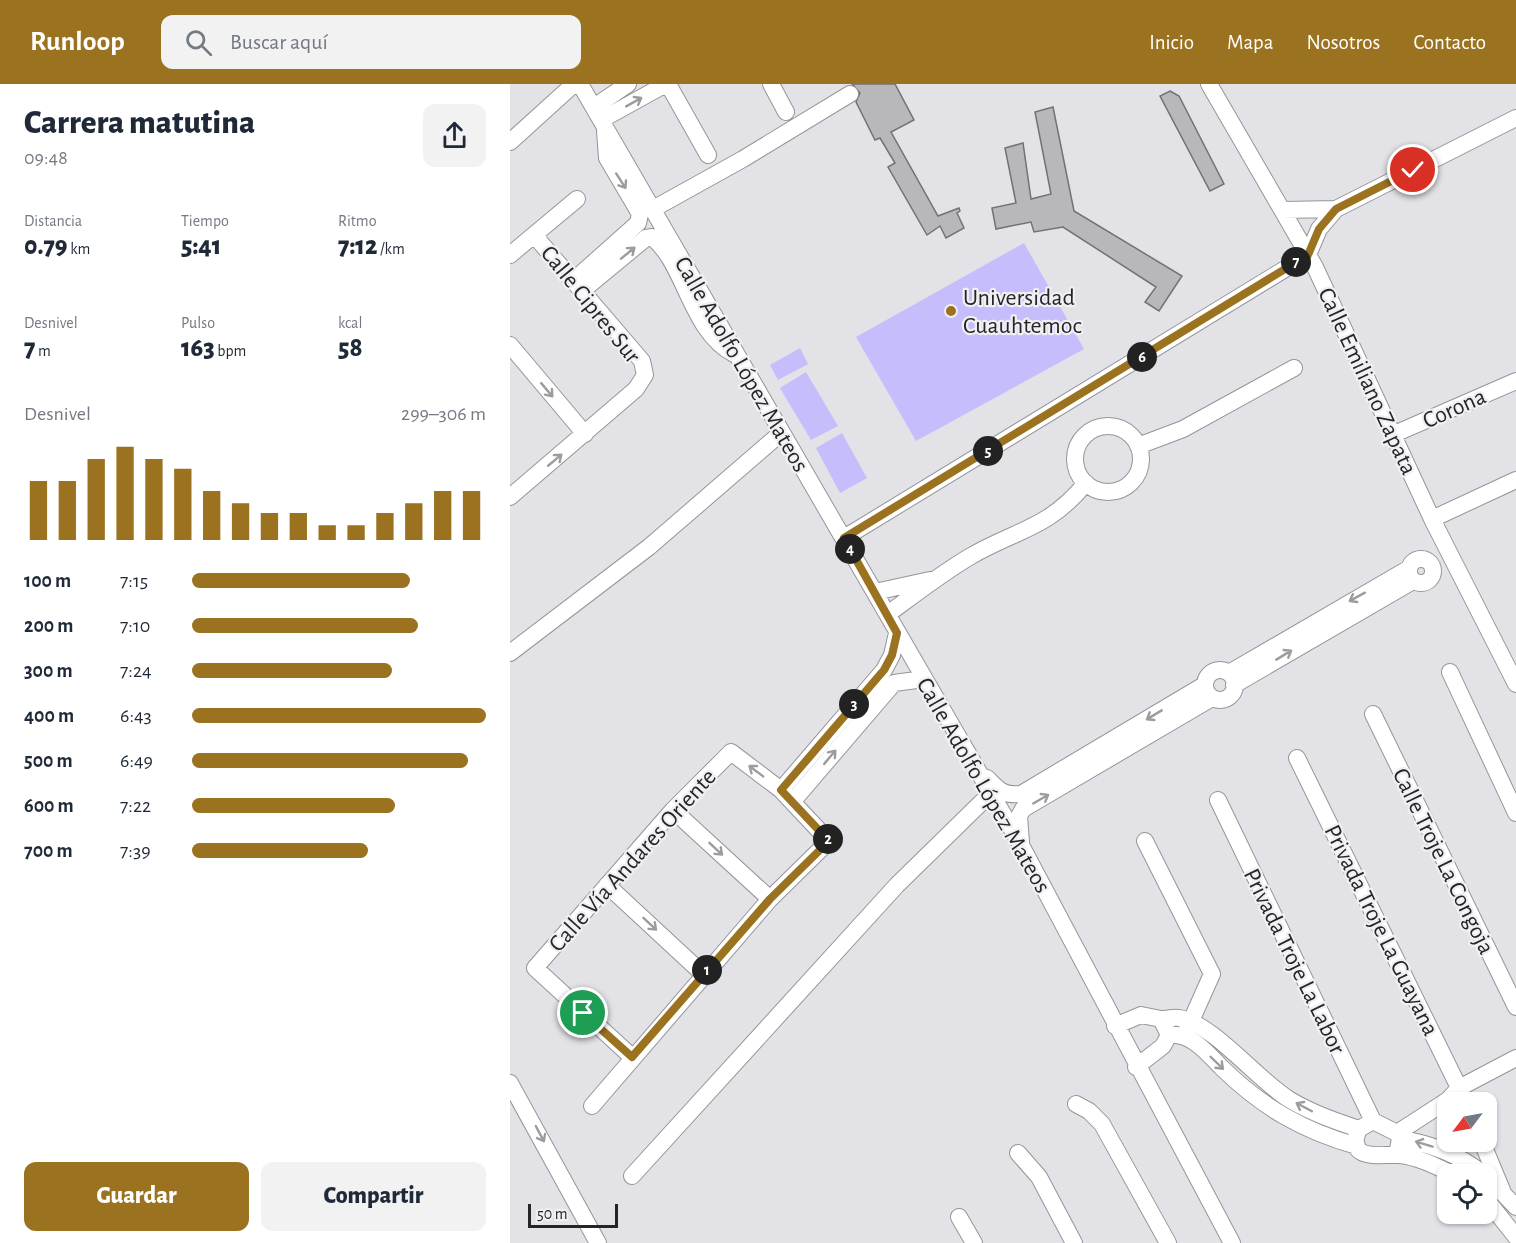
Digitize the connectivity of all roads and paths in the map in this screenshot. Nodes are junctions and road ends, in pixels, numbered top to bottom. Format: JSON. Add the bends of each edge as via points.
{"nodes":[{"id":1,"x":574,"y":84,"type":"edge"},
{"id":2,"x":580,"y":84,"type":"edge"},
{"id":3,"x":628,"y":84,"type":"edge"},
{"id":4,"x":667,"y":84,"type":"edge"},
{"id":5,"x":771,"y":84,"type":"edge"},
{"id":6,"x":1209,"y":84,"type":"edge"},
{"id":7,"x":850,"y":94,"type":"dead end"},
{"id":8,"x":786,"y":112,"type":"dead end"},
{"id":9,"x":600,"y":118,"type":"junction"},
{"id":10,"x":1516,"y":118,"type":"edge"},
{"id":11,"x":510,"y":142,"type":"edge"},
{"id":12,"x":708,"y":155,"type":"dead end"},
{"id":13,"x":577,"y":200,"type":"dead end"},
{"id":14,"x":653,"y":209,"type":"junction"},
{"id":15,"x":1336,"y":209,"type":"junction"},
{"id":16,"x":1283,"y":210,"type":"junction"},
{"id":17,"x":534,"y":235,"type":"junction"},
{"id":18,"x":510,"y":255,"type":"edge"},
{"id":19,"x":1308,"y":255,"type":"junction"},
{"id":20,"x":578,"y":285,"type":"junction"},
{"id":21,"x":510,"y":345,"type":"edge"},
{"id":22,"x":737,"y":356,"type":"junction"},
{"id":23,"x":1294,"y":368,"type":"dead end"},
{"id":24,"x":1516,"y":381,"type":"edge"},
{"id":25,"x":781,"y":433,"type":"junction"},
{"id":26,"x":585,"y":434,"type":"junction"},
{"id":27,"x":1392,"y":435,"type":"junction"},
{"id":28,"x":1138,"y":446,"type":"junction"},
{"id":29,"x":1516,"y":480,"type":"edge"},
{"id":30,"x":1086,"y":483,"type":"junction"},
{"id":31,"x":510,"y":496,"type":"edge"},
{"id":32,"x":1432,"y":519,"type":"junction"},
{"id":33,"x":844,"y":538,"type":"junction"},
{"id":34,"x":1411,"y":575,"type":"dead end"},
{"id":35,"x":938,"y":578,"type":"junction"},
{"id":36,"x":875,"y":592,"type":"junction"},
{"id":37,"x":888,"y":614,"type":"junction"},
{"id":38,"x":897,"y":633,"type":"junction"},
{"id":39,"x":510,"y":653,"type":"edge"},
{"id":40,"x":1450,"y":672,"type":"dead end"},
{"id":41,"x":1232,"y":679,"type":"junction"},
{"id":42,"x":924,"y":680,"type":"junction"},
{"id":43,"x":1516,"y":684,"type":"edge"},
{"id":44,"x":1208,"y":692,"type":"junction"},
{"id":45,"x":1373,"y":714,"type":"dead end"},
{"id":46,"x":1123,"y":742,"type":"junction"},
{"id":47,"x":1297,"y":758,"type":"dead end"},
{"id":48,"x":977,"y":771,"type":"junction"},
{"id":49,"x":990,"y":794,"type":"junction"},
{"id":50,"x":787,"y":796,"type":"junction"},
{"id":51,"x":1218,"y":800,"type":"dead end"},
{"id":52,"x":673,"y":810,"type":"junction"},
{"id":53,"x":1516,"y":813,"type":"edge"},
{"id":54,"x":1145,"y":841,"type":"dead end"},
{"id":55,"x":1021,"y":845,"type":"junction"},
{"id":56,"x":607,"y":885,"type":"junction"},
{"id":57,"x":770,"y":899,"type":"junction"},
{"id":58,"x":703,"y":974,"type":"junction"},
{"id":59,"x":1516,"y":1007,"type":"edge"},
{"id":60,"x":1161,"y":1019,"type":"junction"},
{"id":61,"x":1115,"y":1026,"type":"junction"},
{"id":62,"x":1181,"y":1031,"type":"junction"},
{"id":63,"x":632,"y":1057,"type":"junction"},
{"id":64,"x":1516,"y":1058,"type":"edge"},
{"id":65,"x":1136,"y":1067,"type":"junction"},
{"id":66,"x":1516,"y":1069,"type":"edge"},
{"id":67,"x":510,"y":1083,"type":"edge"},
{"id":68,"x":1457,"y":1092,"type":"edge"},
{"id":69,"x":1466,"y":1092,"type":"edge"},
{"id":70,"x":1469,"y":1092,"type":"edge"},
{"id":71,"x":1076,"y":1104,"type":"dead end"},
{"id":72,"x":592,"y":1106,"type":"dead end"},
{"id":73,"x":1437,"y":1113,"type":"edge"},
{"id":74,"x":1366,"y":1125,"type":"junction"},
{"id":75,"x":1398,"y":1142,"type":"junction"},
{"id":76,"x":1357,"y":1146,"type":"junction"},
{"id":77,"x":1486,"y":1152,"type":"edge"},
{"id":78,"x":1018,"y":1153,"type":"dead end"},
{"id":79,"x":1466,"y":1164,"type":"edge"},
{"id":80,"x":1437,"y":1167,"type":"edge"},
{"id":81,"x":632,"y":1176,"type":"dead end"},
{"id":82,"x":1497,"y":1186,"type":"edge"},
{"id":83,"x":1502,"y":1190,"type":"junction"},
{"id":84,"x":1516,"y":1207,"type":"edge"},
{"id":85,"x":1497,"y":1213,"type":"edge"},
{"id":86,"x":959,"y":1217,"type":"dead end"},
{"id":87,"x":1516,"y":1237,"type":"edge"},
{"id":88,"x":598,"y":1243,"type":"edge"},
{"id":89,"x":974,"y":1243,"type":"edge"},
{"id":90,"x":1074,"y":1243,"type":"edge"},
{"id":91,"x":1168,"y":1243,"type":"edge"},
{"id":92,"x":1232,"y":1243,"type":"edge"}],
"edges":[{"from":1,"to":11,"type":"street"},
{"from":2,"to":9,"type":"street","name":"Calle Adolfo López Mateos"},
{"from":3,"to":9,"type":"street"},
{"from":9,"to":4,"type":"street","one_way":true},
{"from":4,"to":12,"type":"street"},
{"from":5,"to":8,"type":"street"},
{"from":6,"to":16,"type":"street","name":"Calle Emiliano Zapata"},
{"from":7,"to":14,"type":"street"},
{"from":9,"to":14,"type":"street","name":"Calle Adolfo López Mateos"},
{"from":9,"to":20,"type":"street","one_way":true,"via":[[607,158],[640,214],[638,223]]},
{"from":10,"to":15,"type":"street"},
{"from":13,"to":17,"type":"street"},
{"from":14,"to":22,"type":"street","name":"Calle Adolfo López Mateos"},
{"from":15,"to":16,"type":"street"},
{"from":15,"to":19,"type":"street","via":[[1319,229]]},
{"from":16,"to":19,"type":"street","name":"Calle Emiliano Zapata"},
{"from":17,"to":18,"type":"street"},
{"from":17,"to":20,"type":"street","name":"Calle Cipres Sur"},
{"from":19,"to":27,"type":"street","name":"Calle Emiliano Zapata"},
{"from":19,"to":33,"type":"street"},
{"from":20,"to":22,"type":"street","one_way":true,"via":[[652,237],[715,341]]},
{"from":20,"to":26,"type":"street","name":"Calle Cipres Sur","via":[[642,361],[645,375],[636,389]]},
{"from":21,"to":26,"type":"street","one_way":true},
{"from":22,"to":25,"type":"street","name":"Calle Adolfo López Mateos"},
{"from":23,"to":28,"type":"street","via":[[1183,429]]},
{"from":24,"to":27,"type":"street","name":"Corona"},
{"from":25,"to":33,"type":"street","name":"Calle Adolfo López Mateos"},
{"from":25,"to":39,"type":"street","via":[[649,547]]},
{"from":31,"to":26,"type":"street","one_way":true},
{"from":27,"to":32,"type":"street","name":"Calle Emiliano Zapata"},
{"from":28,"to":30,"type":"street","via":[[1140,468],[1127,486],[1106,492]]},
{"from":28,"to":30,"type":"street","via":[[1123,429],[1092,429],[1075,455],[1079,475]]},
{"from":29,"to":32,"type":"street"},
{"from":30,"to":35,"type":"street","via":[[1069,504],[1046,521],[986,548]]},
{"from":32,"to":43,"type":"street","name":"Calle Emiliano Zapata"},
{"from":33,"to":36,"type":"street","name":"Calle Adolfo López Mateos"},
{"from":34,"to":41,"type":"street"},
{"from":35,"to":36,"type":"street"},
{"from":35,"to":37,"type":"street"},
{"from":36,"to":37,"type":"street","name":"Calle Adolfo López Mateos"},
{"from":37,"to":38,"type":"street","name":"Calle Adolfo López Mateos"},
{"from":38,"to":42,"type":"street","name":"Calle Adolfo López Mateos"},
{"from":38,"to":50,"type":"street","via":[[884,670]]},
{"from":40,"to":53,"type":"street"},
{"from":41,"to":44,"type":"street","via":[[1229,697],[1221,700]]},
{"from":41,"to":44,"type":"street","via":[[1220,670],[1211,673]]},
{"from":42,"to":48,"type":"street","name":"Calle Adolfo López Mateos"},
{"from":50,"to":42,"type":"street","one_way":true,"via":[[894,683]]},
{"from":44,"to":46,"type":"street"},
{"from":45,"to":59,"type":"street","name":"Calle Troje La Congoja"},
{"from":46,"to":48,"type":"street","via":[[1021,794],[1009,796],[997,790]]},
{"from":55,"to":46,"type":"street","one_way":true,"via":[[1019,816],[1023,809]]},
{"from":47,"to":68,"type":"street","name":"Privada Troje La Guayana"},
{"from":48,"to":49,"type":"street","name":"Calle Adolfo López Mateos"},
{"from":49,"to":55,"type":"street","name":"Calle Adolfo López Mateos"},
{"from":49,"to":81,"type":"street","via":[[897,885]]},
{"from":50,"to":52,"type":"street","name":"Calle Vía Andares Oriente","one_way":true,"via":[[731,752]]},
{"from":50,"to":57,"type":"street","via":[[829,841]]},
{"from":51,"to":74,"type":"street","name":"Privada Troje La Labor"},
{"from":52,"to":56,"type":"street","name":"Calle Vía Andares Oriente"},
{"from":52,"to":57,"type":"street","one_way":true},
{"from":54,"to":62,"type":"street","via":[[1212,974]]},
{"from":55,"to":61,"type":"street","name":"Calle Adolfo López Mateos"},
{"from":56,"to":58,"type":"street","one_way":true},
{"from":56,"to":63,"type":"street","name":"Calle Vía Andares Oriente","via":[[535,968]]},
{"from":57,"to":58,"type":"street"},
{"from":58,"to":63,"type":"street"},
{"from":60,"to":61,"type":"street","via":[[1141,1016]]},
{"from":60,"to":62,"type":"street"},
{"from":60,"to":62,"type":"street","via":[[1178,1017]]},
{"from":61,"to":65,"type":"street","name":"Calle Adolfo López Mateos"},
{"from":62,"to":65,"type":"street"},
{"from":74,"to":62,"type":"street","one_way":true,"via":[[1324,1118],[1264,1081],[1212,1034]]},
{"from":62,"to":76,"type":"street","one_way":true,"via":[[1266,1107],[1315,1134]]},
{"from":63,"to":72,"type":"street"},
{"from":64,"to":69,"type":"street"},
{"from":65,"to":92,"type":"street","name":"Calle Adolfo López Mateos"},
{"from":66,"to":70,"type":"street"},
{"from":67,"to":88,"type":"street","one_way":true},
{"from":71,"to":91,"type":"street","via":[[1102,1124]]},
{"from":73,"to":75,"type":"street"},
{"from":74,"to":75,"type":"street"},
{"from":74,"to":76,"type":"street","via":[[1355,1138]]},
{"from":75,"to":76,"type":"street","via":[[1376,1157],[1366,1155]]},
{"from":79,"to":75,"type":"street","one_way":true,"via":[[1415,1141]]},
{"from":75,"to":80,"type":"street"},
{"from":77,"to":83,"type":"street"},
{"from":78,"to":90,"type":"street","via":[[1039,1177]]},
{"from":82,"to":83,"type":"street"},
{"from":83,"to":84,"type":"street"},
{"from":85,"to":87,"type":"street"},
{"from":86,"to":89,"type":"street"}]}
